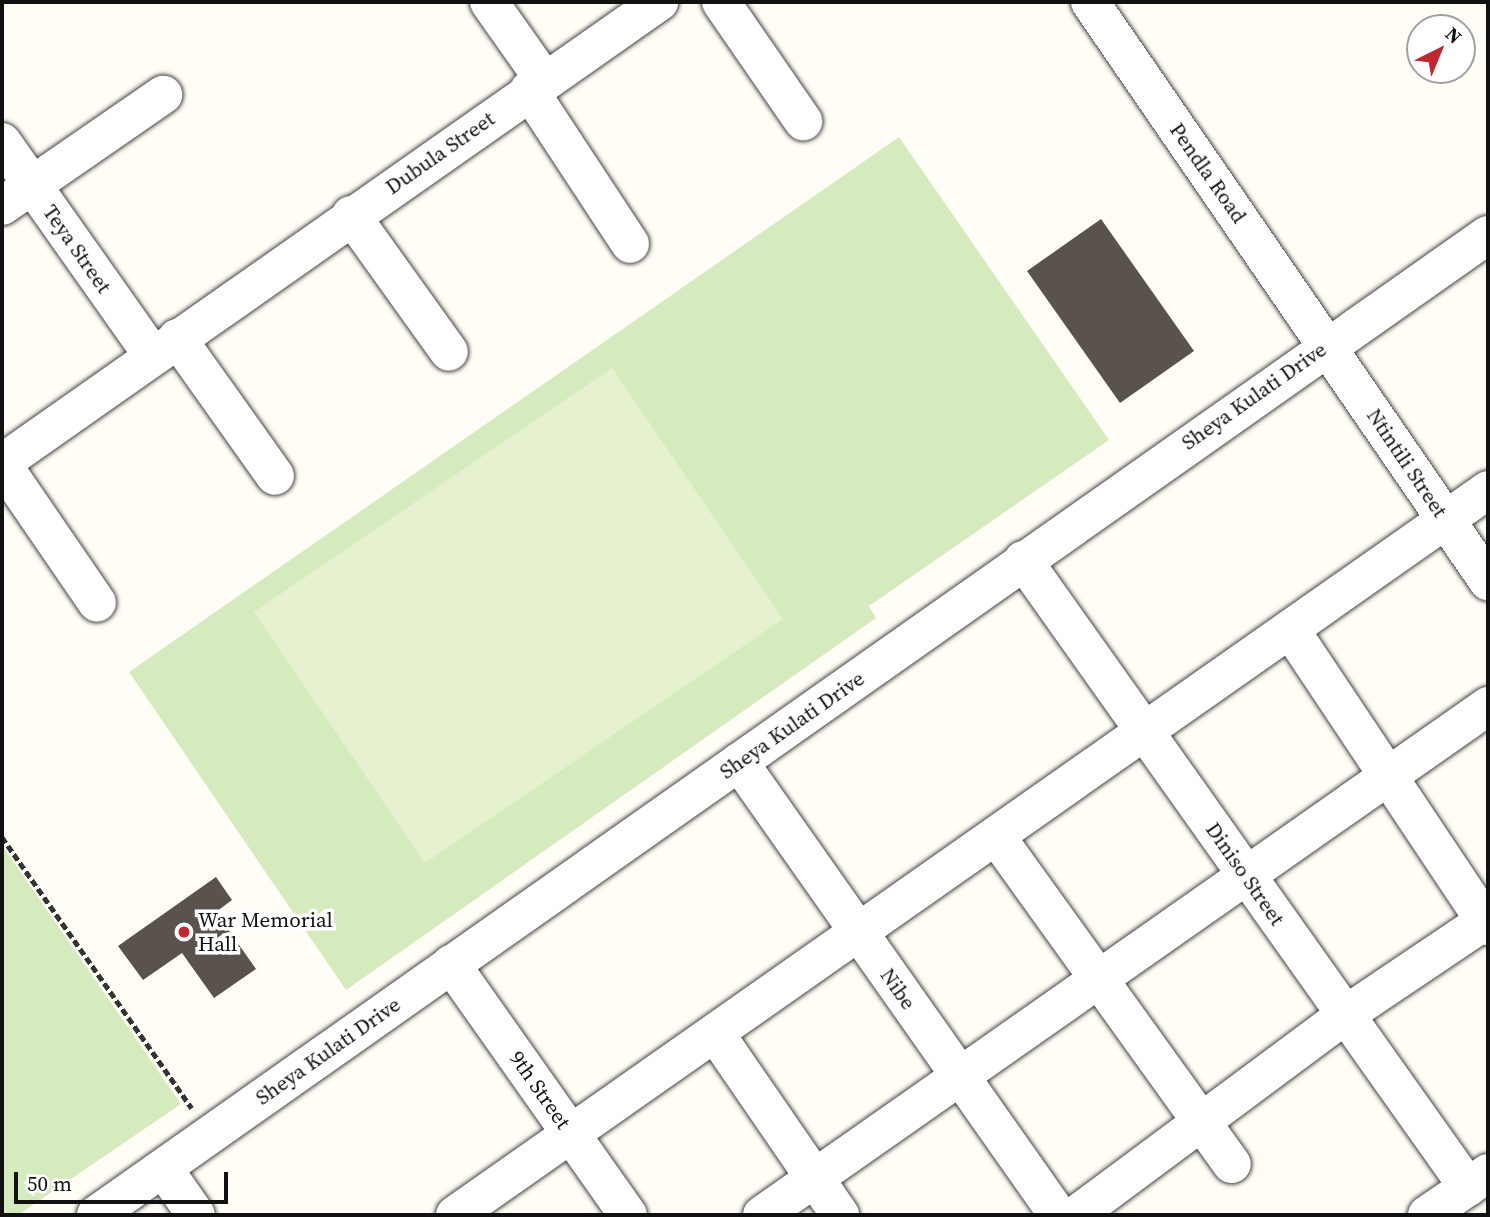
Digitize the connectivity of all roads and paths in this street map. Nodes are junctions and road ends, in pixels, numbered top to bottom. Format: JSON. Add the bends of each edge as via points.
{"nodes":[{"id":1,"x":489,"y":2,"type":"edge"},
{"id":2,"x":659,"y":2,"type":"edge"},
{"id":3,"x":721,"y":2,"type":"edge"},
{"id":4,"x":1090,"y":2,"type":"edge"},
{"id":5,"x":536,"y":85,"type":"junction"},
{"id":6,"x":163,"y":95,"type":"dead end"},
{"id":7,"x":803,"y":121,"type":"dead end"},
{"id":8,"x":2,"y":142,"type":"edge"},
{"id":9,"x":17,"y":195,"type":"edge"},
{"id":10,"x":351,"y":215,"type":"junction"},
{"id":11,"x":1488,"y":235,"type":"edge"},
{"id":12,"x":630,"y":244,"type":"dead end"},
{"id":13,"x":1326,"y":345,"type":"junction"},
{"id":14,"x":165,"y":346,"type":"junction"},
{"id":15,"x":449,"y":352,"type":"dead end"},
{"id":16,"x":2,"y":463,"type":"edge"},
{"id":17,"x":275,"y":476,"type":"dead end"},
{"id":18,"x":1488,"y":491,"type":"edge"},
{"id":19,"x":1446,"y":519,"type":"junction"},
{"id":20,"x":1023,"y":561,"type":"junction"},
{"id":21,"x":1488,"y":581,"type":"edge"},
{"id":22,"x":97,"y":603,"type":"dead end"},
{"id":23,"x":1290,"y":629,"type":"junction"},
{"id":24,"x":1488,"y":706,"type":"edge"},
{"id":25,"x":1144,"y":731,"type":"junction"},
{"id":26,"x":739,"y":762,"type":"junction"},
{"id":27,"x":1387,"y":775,"type":"junction"},
{"id":28,"x":996,"y":836,"type":"junction"},
{"id":29,"x":2,"y":838,"type":"edge"},
{"id":30,"x":1245,"y":873,"type":"junction"},
{"id":31,"x":1487,"y":922,"type":"edge"},
{"id":32,"x":859,"y":933,"type":"junction"},
{"id":33,"x":451,"y":964,"type":"junction"},
{"id":34,"x":1098,"y":978,"type":"junction"},
{"id":35,"x":1346,"y":1014,"type":"junction"},
{"id":36,"x":715,"y":1033,"type":"junction"},
{"id":37,"x":960,"y":1076,"type":"junction"},
{"id":38,"x":1202,"y":1122,"type":"junction"},
{"id":39,"x":570,"y":1133,"type":"junction"},
{"id":40,"x":211,"y":1135,"type":"junction"},
{"id":41,"x":1232,"y":1164,"type":"dead end"},
{"id":42,"x":163,"y":1168,"type":"junction"},
{"id":43,"x":814,"y":1179,"type":"junction"},
{"id":44,"x":1478,"y":1180,"type":"edge"},
{"id":45,"x":96,"y":1215,"type":"edge"},
{"id":46,"x":196,"y":1215,"type":"edge"},
{"id":47,"x":455,"y":1215,"type":"edge"},
{"id":48,"x":628,"y":1215,"type":"edge"},
{"id":49,"x":762,"y":1215,"type":"edge"},
{"id":50,"x":840,"y":1215,"type":"edge"},
{"id":51,"x":1058,"y":1215,"type":"edge"},
{"id":52,"x":1076,"y":1215,"type":"edge"},
{"id":53,"x":1428,"y":1215,"type":"edge"}],
"edges":[{"from":1,"to":5,"type":"street"},
{"from":2,"to":5,"type":"street","name":"Dubula Street"},
{"from":3,"to":7,"type":"street"},
{"from":4,"to":13,"type":"street","name":"Pendla Road"},
{"from":5,"to":10,"type":"street","name":"Dubula Street"},
{"from":5,"to":12,"type":"street"},
{"from":6,"to":9,"type":"street"},
{"from":8,"to":9,"type":"street","name":"Teya Street"},
{"from":9,"to":14,"type":"street","name":"Teya Street"},
{"from":10,"to":14,"type":"street","name":"Dubula Street"},
{"from":10,"to":15,"type":"street"},
{"from":11,"to":13,"type":"street","name":"Sheya Kulati Drive"},
{"from":13,"to":19,"type":"street","name":"Ntintili Street"},
{"from":13,"to":20,"type":"street","name":"Sheya Kulati Drive"},
{"from":14,"to":16,"type":"street","name":"Dubula Street"},
{"from":14,"to":17,"type":"street"},
{"from":16,"to":22,"type":"street","name":"Dubula Street"},
{"from":18,"to":19,"type":"street"},
{"from":19,"to":21,"type":"street","name":"Ntintili Street"},
{"from":19,"to":23,"type":"street"},
{"from":20,"to":25,"type":"street","name":"Diniso Street"},
{"from":20,"to":26,"type":"street","name":"Sheya Kulati Drive"},
{"from":23,"to":25,"type":"street"},
{"from":23,"to":27,"type":"street"},
{"from":24,"to":27,"type":"street"},
{"from":25,"to":28,"type":"street"},
{"from":25,"to":30,"type":"street","name":"Diniso Street"},
{"from":26,"to":32,"type":"street","name":"Nibe"},
{"from":26,"to":33,"type":"street","name":"Sheya Kulati Drive"},
{"from":27,"to":30,"type":"street"},
{"from":27,"to":31,"type":"street"},
{"from":28,"to":32,"type":"street"},
{"from":28,"to":34,"type":"street"},
{"from":29,"to":40,"type":"path"},
{"from":30,"to":34,"type":"street"},
{"from":30,"to":35,"type":"street","name":"Diniso Street"},
{"from":31,"to":35,"type":"street"},
{"from":32,"to":36,"type":"street"},
{"from":32,"to":37,"type":"street","name":"Nibe"},
{"from":33,"to":39,"type":"street","name":"9th Street"},
{"from":33,"to":40,"type":"street","name":"Sheya Kulati Drive"},
{"from":34,"to":37,"type":"street"},
{"from":34,"to":38,"type":"street"},
{"from":35,"to":38,"type":"street"},
{"from":35,"to":44,"type":"street","name":"Diniso Street"},
{"from":36,"to":39,"type":"street"},
{"from":36,"to":43,"type":"street"},
{"from":37,"to":43,"type":"street"},
{"from":37,"to":51,"type":"street","name":"Nibe"},
{"from":38,"to":41,"type":"street"},
{"from":38,"to":52,"type":"street"},
{"from":39,"to":47,"type":"street"},
{"from":39,"to":48,"type":"street","name":"9th Street"},
{"from":40,"to":42,"type":"street","name":"Sheya Kulati Drive"},
{"from":42,"to":45,"type":"street","name":"Sheya Kulati Drive"},
{"from":42,"to":46,"type":"street"},
{"from":43,"to":49,"type":"street"},
{"from":43,"to":50,"type":"street"},
{"from":44,"to":53,"type":"street"}]}
